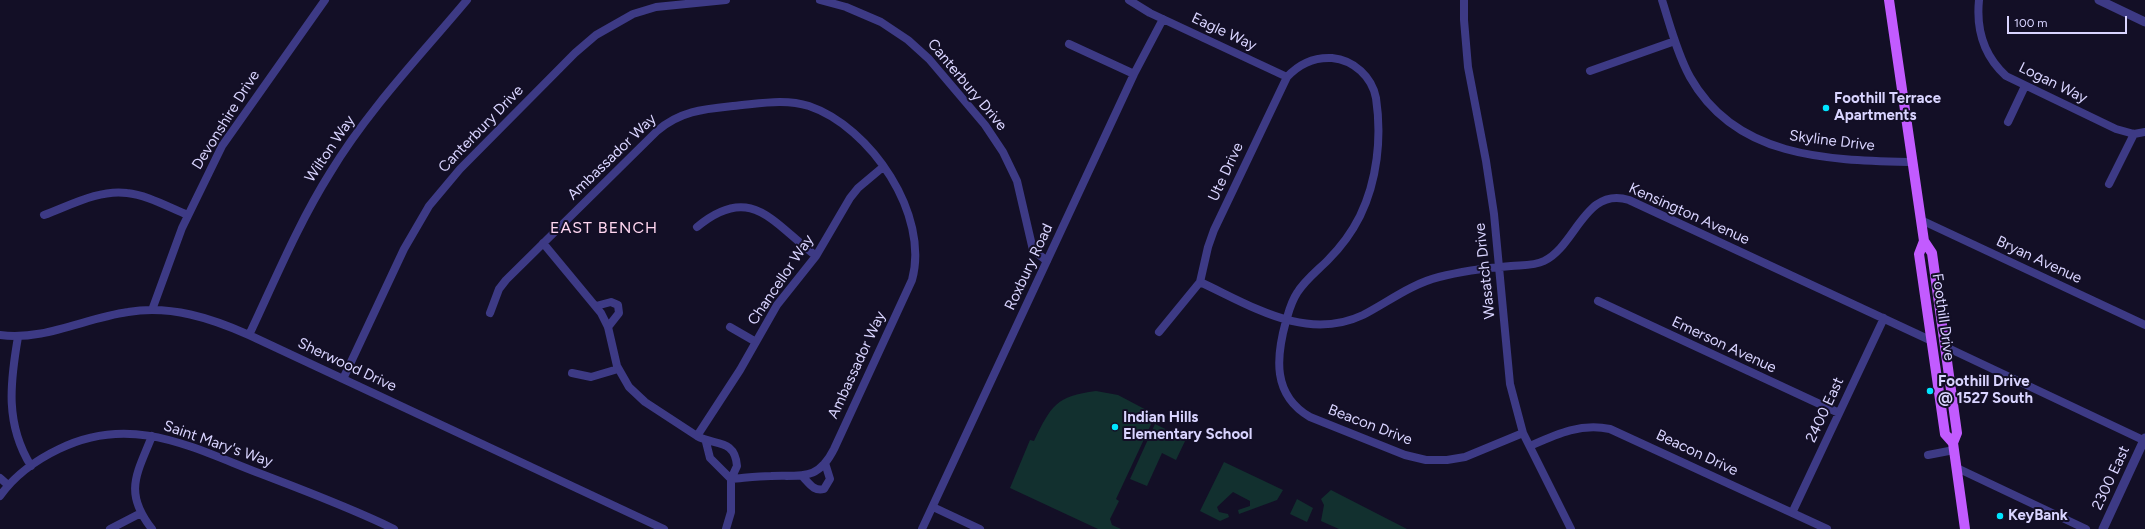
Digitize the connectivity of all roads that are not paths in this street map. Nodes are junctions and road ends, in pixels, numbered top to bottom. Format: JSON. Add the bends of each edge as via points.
{"nodes":[{"id":1,"x":325,"y":0,"type":"edge"},
{"id":2,"x":467,"y":0,"type":"edge"},
{"id":3,"x":726,"y":0,"type":"edge"},
{"id":4,"x":820,"y":0,"type":"edge"},
{"id":5,"x":1129,"y":0,"type":"edge"},
{"id":6,"x":1464,"y":0,"type":"edge"},
{"id":7,"x":1662,"y":0,"type":"edge"},
{"id":8,"x":1888,"y":0,"type":"edge"},
{"id":9,"x":1979,"y":0,"type":"edge"},
{"id":10,"x":2099,"y":0,"type":"edge"},
{"id":11,"x":656,"y":4,"type":"edge"},
{"id":12,"x":1163,"y":19,"type":"junction"},
{"id":13,"x":2145,"y":22,"type":"edge"},
{"id":14,"x":1675,"y":41,"type":"junction"},
{"id":15,"x":1070,"y":44,"type":"dead end"},
{"id":16,"x":1590,"y":71,"type":"dead end"},
{"id":17,"x":1134,"y":74,"type":"junction"},
{"id":18,"x":1287,"y":77,"type":"junction"},
{"id":19,"x":2025,"y":86,"type":"junction"},
{"id":20,"x":2008,"y":122,"type":"dead end"},
{"id":21,"x":2145,"y":132,"type":"edge"},
{"id":22,"x":2134,"y":134,"type":"junction"},
{"id":23,"x":1912,"y":162,"type":"junction"},
{"id":24,"x":883,"y":167,"type":"junction"},
{"id":25,"x":2109,"y":184,"type":"dead end"},
{"id":26,"x":44,"y":215,"type":"dead end"},
{"id":27,"x":188,"y":215,"type":"junction"},
{"id":28,"x":1921,"y":220,"type":"junction"},
{"id":29,"x":697,"y":227,"type":"dead end"},
{"id":30,"x":1924,"y":241,"type":"junction"},
{"id":31,"x":543,"y":243,"type":"junction"},
{"id":32,"x":816,"y":256,"type":"junction"},
{"id":33,"x":1047,"y":261,"type":"junction"},
{"id":34,"x":1500,"y":267,"type":"junction"},
{"id":35,"x":1200,"y":282,"type":"junction"},
{"id":36,"x":1598,"y":301,"type":"dead end"},
{"id":37,"x":596,"y":306,"type":"junction"},
{"id":38,"x":152,"y":310,"type":"junction"},
{"id":39,"x":490,"y":313,"type":"dead end"},
{"id":40,"x":1884,"y":318,"type":"junction"},
{"id":41,"x":1286,"y":320,"type":"junction"},
{"id":42,"x":2145,"y":325,"type":"edge"},
{"id":43,"x":608,"y":327,"type":"junction"},
{"id":44,"x":730,"y":327,"type":"dead end"},
{"id":45,"x":1158,"y":332,"type":"dead end"},
{"id":46,"x":0,"y":335,"type":"edge"},
{"id":47,"x":249,"y":335,"type":"junction"},
{"id":48,"x":18,"y":336,"type":"junction"},
{"id":49,"x":1932,"y":341,"type":"junction"},
{"id":50,"x":756,"y":342,"type":"junction"},
{"id":51,"x":1946,"y":347,"type":"junction"},
{"id":52,"x":618,"y":369,"type":"junction"},
{"id":53,"x":572,"y":373,"type":"dead end"},
{"id":54,"x":343,"y":379,"type":"junction"},
{"id":55,"x":1839,"y":413,"type":"junction"},
{"id":56,"x":1524,"y":433,"type":"junction"},
{"id":57,"x":152,"y":436,"type":"junction"},
{"id":58,"x":697,"y":436,"type":"junction"},
{"id":59,"x":2145,"y":440,"type":"edge"},
{"id":60,"x":706,"y":442,"type":"junction"},
{"id":61,"x":1530,"y":446,"type":"junction"},
{"id":62,"x":1953,"y":447,"type":"junction"},
{"id":63,"x":1928,"y":455,"type":"dead end"},
{"id":64,"x":825,"y":463,"type":"junction"},
{"id":65,"x":31,"y":466,"type":"junction"},
{"id":66,"x":1957,"y":468,"type":"junction"},
{"id":67,"x":803,"y":477,"type":"junction"},
{"id":68,"x":0,"y":478,"type":"edge"},
{"id":69,"x":731,"y":479,"type":"junction"},
{"id":70,"x":8,"y":485,"type":"junction"},
{"id":71,"x":0,"y":496,"type":"edge"},
{"id":72,"x":933,"y":507,"type":"junction"},
{"id":73,"x":141,"y":513,"type":"junction"},
{"id":74,"x":1792,"y":513,"type":"junction"},
{"id":75,"x":110,"y":529,"type":"edge"},
{"id":76,"x":152,"y":529,"type":"edge"},
{"id":77,"x":394,"y":529,"type":"edge"},
{"id":78,"x":664,"y":529,"type":"edge"},
{"id":79,"x":726,"y":529,"type":"edge"},
{"id":80,"x":922,"y":529,"type":"edge"},
{"id":81,"x":980,"y":529,"type":"edge"},
{"id":82,"x":1571,"y":529,"type":"edge"},
{"id":83,"x":1827,"y":529,"type":"edge"},
{"id":84,"x":1965,"y":529,"type":"edge"},
{"id":85,"x":2086,"y":529,"type":"edge"},
{"id":86,"x":2103,"y":529,"type":"edge"}],
"edges":[{"from":1,"to":27,"type":"street","name":"Devonshire Drive","via":[[222,146]]},
{"from":2,"to":47,"type":"street","name":"Wilton Way","via":[[365,121],[330,171],[304,218]]},
{"from":3,"to":11,"type":"street","name":"Canterbury Drive"},
{"from":4,"to":33,"type":"street","name":"Canterbury Drive","via":[[846,7],[881,22],[908,40],[929,59],[985,125],[1003,152],[1020,192],[1033,250]]},
{"from":5,"to":12,"type":"street","name":"Eagle Way"},
{"from":6,"to":34,"type":"street","name":"Wasatch Drive","via":[[1468,67],[1486,161]]},
{"from":7,"to":14,"type":"street","name":"Skyline Drive"},
{"from":8,"to":23,"type":"main road","name":"Foothill Drive"},
{"from":9,"to":19,"type":"street","name":"Logan Way","via":[[1980,28],[1988,55],[2006,76]]},
{"from":10,"to":13,"type":"street"},
{"from":11,"to":54,"type":"street","name":"Canterbury Drive","via":[[596,35],[449,180],[411,235]]},
{"from":12,"to":17,"type":"street","name":"Roxbury Road"},
{"from":12,"to":18,"type":"street","name":"Eagle Way"},
{"from":14,"to":16,"type":"street"},
{"from":14,"to":23,"type":"street","name":"Skyline Drive","via":[[1701,94],[1747,135],[1769,145],[1801,153]]},
{"from":15,"to":17,"type":"street"},
{"from":17,"to":33,"type":"street","name":"Roxbury Road"},
{"from":18,"to":35,"type":"street","name":"Ute Drive","via":[[1213,234]]},
{"from":18,"to":41,"type":"street","name":"Beacon Drive","via":[[1300,65],[1317,59],[1334,58],[1352,64],[1363,73],[1372,87],[1376,99],[1378,131],[1375,172],[1360,216],[1337,250],[1296,293]]},
{"from":19,"to":20,"type":"street"},
{"from":19,"to":22,"type":"street","name":"Logan Way","via":[[2116,129]]},
{"from":21,"to":22,"type":"street","name":"Logan Way"},
{"from":22,"to":25,"type":"street"},
{"from":23,"to":28,"type":"main road","name":"Foothill Drive"},
{"from":24,"to":31,"type":"street","name":"Ambassador Way","via":[[867,146],[850,130],[829,115],[809,106],[773,102],[703,109],[676,117],[657,131]]},
{"from":24,"to":32,"type":"street","name":"Chancellor Way","via":[[854,193]]},
{"from":24,"to":64,"type":"street","name":"Ambassador Way","via":[[900,192],[907,208],[915,244],[915,271],[834,449]]},
{"from":26,"to":27,"type":"street","via":[[97,196],[120,192],[142,197]]},
{"from":27,"to":38,"type":"street","name":"Devonshire Drive"},
{"from":28,"to":30,"type":"main road","name":"Foothill Drive"},
{"from":28,"to":42,"type":"street","name":"Bryan Avenue"},
{"from":29,"to":32,"type":"street","via":[[708,217],[726,209],[749,207],[769,216]]},
{"from":30,"to":49,"type":"main road","name":"Foothill Drive","via":[[1919,254]]},
{"from":30,"to":51,"type":"main road","name":"Foothill Drive","via":[[1932,253]]},
{"from":31,"to":37,"type":"street"},
{"from":31,"to":39,"type":"street","name":"Ambassador Way","via":[[499,289]]},
{"from":32,"to":50,"type":"street","name":"Chancellor Way","via":[[781,299]]},
{"from":33,"to":72,"type":"street","name":"Roxbury Road"},
{"from":34,"to":40,"type":"street","name":"Kensington Avenue","via":[[1530,265],[1544,261],[1561,247],[1594,205],[1604,200],[1620,198]]},
{"from":34,"to":41,"type":"street","name":"Kensington Avenue","via":[[1428,280],[1363,315],[1341,323],[1316,326]]},
{"from":34,"to":56,"type":"street","name":"Wasatch Drive","via":[[1509,376]]},
{"from":35,"to":41,"type":"street","name":"Kensington Avenue"},
{"from":35,"to":45,"type":"street"},
{"from":36,"to":55,"type":"street","name":"Emerson Avenue"},
{"from":37,"to":43,"type":"street"},
{"from":37,"to":43,"type":"street","via":[[611,302],[618,305],[619,313]]},
{"from":38,"to":47,"type":"street","name":"Sherwood Drive","via":[[203,317]]},
{"from":38,"to":48,"type":"street","name":"Sherwood Drive","via":[[127,312],[41,333]]},
{"from":40,"to":49,"type":"street","name":"Kensington Avenue"},
{"from":40,"to":55,"type":"street","name":"2400 East"},
{"from":41,"to":56,"type":"street","name":"Beacon Drive","via":[[1279,343],[1280,379],[1293,403],[1310,417],[1404,454],[1426,460],[1465,457]]},
{"from":43,"to":52,"type":"street"},
{"from":44,"to":50,"type":"street"},
{"from":46,"to":48,"type":"street","name":"Sherwood Drive"},
{"from":47,"to":54,"type":"street","name":"Sherwood Drive"},
{"from":48,"to":65,"type":"street","via":[[13,376],[13,426],[17,440]]},
{"from":49,"to":62,"type":"main road","name":"Foothill Drive","via":[[1945,434]]},
{"from":50,"to":58,"type":"street","name":"Chancellor Way"},
{"from":51,"to":59,"type":"street"},
{"from":51,"to":62,"type":"main road","name":"Foothill Drive","via":[[1957,433]]},
{"from":52,"to":53,"type":"street","via":[[590,377]]},
{"from":52,"to":58,"type":"street","via":[[625,382],[639,397]]},
{"from":54,"to":78,"type":"street","name":"Sherwood Drive"},
{"from":55,"to":74,"type":"street","name":"2400 East"},
{"from":56,"to":61,"type":"street","name":"Wasatch Drive"},
{"from":57,"to":65,"type":"street","name":"Saint Mary's Way","via":[[125,432],[95,436],[65,446]]},
{"from":57,"to":73,"type":"street","via":[[134,483]]},
{"from":57,"to":77,"type":"street","name":"Saint Mary's Way","via":[[198,450],[322,497]]},
{"from":58,"to":60,"type":"street"},
{"from":59,"to":86,"type":"street","name":"2300 East"},
{"from":60,"to":69,"type":"street","via":[[710,458]]},
{"from":60,"to":69,"type":"street","via":[[723,444],[733,453],[737,466]]},
{"from":61,"to":74,"type":"street","name":"Beacon Drive","via":[[1574,428],[1592,426],[1610,429]]},
{"from":61,"to":82,"type":"street","name":"Wasatch Drive"},
{"from":62,"to":63,"type":"street"},
{"from":62,"to":66,"type":"main road","name":"Foothill Drive"},
{"from":64,"to":67,"type":"street","name":"Ambassador Way"},
{"from":64,"to":67,"type":"street","via":[[830,480],[824,489],[812,487]]},
{"from":65,"to":70,"type":"street","name":"Saint Mary's Way"},
{"from":66,"to":84,"type":"main road","name":"Foothill Drive"},
{"from":66,"to":85,"type":"street"},
{"from":67,"to":69,"type":"street"},
{"from":68,"to":70,"type":"street"},
{"from":69,"to":79,"type":"street","via":[[731,512]]},
{"from":70,"to":71,"type":"street","name":"Saint Mary's Way"},
{"from":72,"to":80,"type":"street","name":"Roxbury Road"},
{"from":72,"to":81,"type":"street"},
{"from":73,"to":75,"type":"street"},
{"from":73,"to":76,"type":"street"},
{"from":74,"to":83,"type":"street","name":"Beacon Drive"}]}
